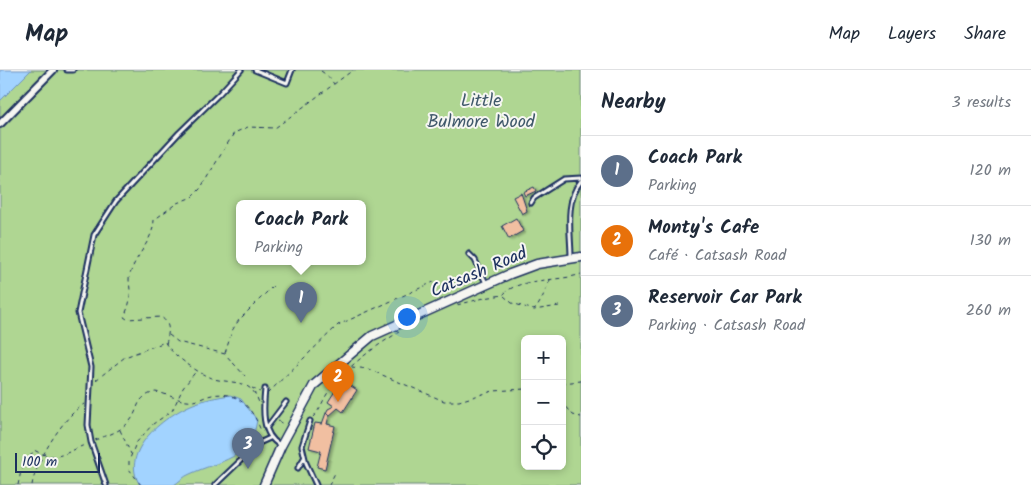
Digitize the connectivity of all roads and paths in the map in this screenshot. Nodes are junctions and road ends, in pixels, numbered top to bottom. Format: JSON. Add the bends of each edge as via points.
{"nodes":[{"id":1,"x":53,"y":70,"type":"edge"},
{"id":2,"x":67,"y":70,"type":"edge"},
{"id":3,"x":73,"y":70,"type":"edge"},
{"id":4,"x":241,"y":70,"type":"edge"},
{"id":5,"x":255,"y":70,"type":"edge"},
{"id":6,"x":292,"y":70,"type":"edge"},
{"id":7,"x":322,"y":70,"type":"edge"},
{"id":8,"x":353,"y":70,"type":"edge"},
{"id":9,"x":334,"y":86,"type":"junction"},
{"id":10,"x":0,"y":124,"type":"edge"},
{"id":11,"x":581,"y":178,"type":"edge"},
{"id":12,"x":581,"y":182,"type":"edge"},
{"id":13,"x":531,"y":203,"type":"dead end"},
{"id":14,"x":469,"y":254,"type":"dead end"},
{"id":15,"x":581,"y":257,"type":"edge"},
{"id":16,"x":571,"y":258,"type":"junction"},
{"id":17,"x":581,"y":274,"type":"edge"},
{"id":18,"x":438,"y":280,"type":"dead end"},
{"id":19,"x":550,"y":280,"type":"junction"},
{"id":20,"x":487,"y":284,"type":"junction"},
{"id":21,"x":273,"y":286,"type":"dead end"},
{"id":22,"x":503,"y":295,"type":"junction"},
{"id":23,"x":458,"y":305,"type":"dead end"},
{"id":24,"x":559,"y":306,"type":"dead end"},
{"id":25,"x":534,"y":310,"type":"junction"},
{"id":26,"x":400,"y":331,"type":"dead end"},
{"id":27,"x":169,"y":334,"type":"junction"},
{"id":28,"x":166,"y":344,"type":"junction"},
{"id":29,"x":225,"y":354,"type":"junction"},
{"id":30,"x":352,"y":367,"type":"junction"},
{"id":31,"x":197,"y":370,"type":"junction"},
{"id":32,"x":245,"y":376,"type":"dead end"},
{"id":33,"x":581,"y":381,"type":"edge"},
{"id":34,"x":91,"y":382,"type":"junction"},
{"id":35,"x":566,"y":383,"type":"edge"},
{"id":36,"x":252,"y":388,"type":"junction"},
{"id":37,"x":521,"y":390,"type":"edge"},
{"id":38,"x":265,"y":391,"type":"junction"},
{"id":39,"x":180,"y":398,"type":"junction"},
{"id":40,"x":90,"y":399,"type":"junction"},
{"id":41,"x":286,"y":402,"type":"dead end"},
{"id":42,"x":566,"y":405,"type":"edge"},
{"id":43,"x":264,"y":413,"type":"junction"},
{"id":44,"x":581,"y":417,"type":"edge"},
{"id":45,"x":274,"y":418,"type":"junction"},
{"id":46,"x":310,"y":421,"type":"joint"},
{"id":47,"x":290,"y":428,"type":"junction"},
{"id":48,"x":267,"y":429,"type":"junction"},
{"id":49,"x":119,"y":430,"type":"junction"},
{"id":50,"x":270,"y":438,"type":"junction"},
{"id":51,"x":91,"y":442,"type":"junction"},
{"id":52,"x":281,"y":446,"type":"junction"},
{"id":53,"x":131,"y":454,"type":"junction"},
{"id":54,"x":44,"y":456,"type":"junction"},
{"id":55,"x":305,"y":458,"type":"junction"},
{"id":56,"x":298,"y":468,"type":"dead end"},
{"id":57,"x":335,"y":473,"type":"dead end"},
{"id":58,"x":18,"y":485,"type":"edge"},
{"id":59,"x":32,"y":485,"type":"edge"},
{"id":60,"x":106,"y":485,"type":"edge"},
{"id":61,"x":141,"y":485,"type":"edge"},
{"id":62,"x":215,"y":485,"type":"edge"},
{"id":63,"x":264,"y":485,"type":"edge"},
{"id":64,"x":316,"y":485,"type":"edge"},
{"id":65,"x":329,"y":485,"type":"edge"}],
"edges":[{"from":1,"to":10,"type":"street"},
{"from":2,"to":3,"type":"lane"},
{"from":4,"to":34,"type":"lane","via":[[116,201],[94,234],[78,313],[91,367]]},
{"from":5,"to":6,"type":"lane","via":[[287,83]]},
{"from":7,"to":9,"type":"path"},
{"from":8,"to":9,"type":"path"},
{"from":9,"to":27,"type":"path","via":[[275,128],[248,126],[234,133],[200,189],[154,220],[154,232],[137,258],[129,280],[130,304],[124,317],[128,320],[160,317],[168,325]]},
{"from":11,"to":13,"type":"lane","via":[[564,180]]},
{"from":12,"to":16,"type":"lane","via":[[573,193],[571,204]]},
{"from":14,"to":20,"type":"lane"},
{"from":15,"to":16,"type":"street","name":"Catsash Road"},
{"from":16,"to":20,"type":"street","name":"Catsash Road","via":[[537,264]]},
{"from":17,"to":19,"type":"path"},
{"from":18,"to":38,"type":"path","via":[[338,325],[272,391]]},
{"from":19,"to":22,"type":"path","via":[[520,285]]},
{"from":19,"to":25,"type":"path","via":[[540,305]]},
{"from":20,"to":47,"type":"street","name":"Catsash Road","via":[[372,336],[314,385]]},
{"from":21,"to":29,"type":"path","via":[[239,320]]},
{"from":22,"to":23,"type":"path"},
{"from":22,"to":25,"type":"path","via":[[512,303]]},
{"from":24,"to":25,"type":"path"},
{"from":26,"to":30,"type":"path"},
{"from":27,"to":28,"type":"path"},
{"from":27,"to":29,"type":"path","via":[[178,342]]},
{"from":28,"to":31,"type":"path","via":[[177,359]]},
{"from":28,"to":34,"type":"path","via":[[158,342],[124,357]]},
{"from":29,"to":32,"type":"path"},
{"from":30,"to":37,"type":"path","via":[[368,369],[444,401],[459,401],[487,392]]},
{"from":30,"to":46,"type":"path","via":[[326,395]]},
{"from":31,"to":36,"type":"path","via":[[214,379]]},
{"from":31,"to":39,"type":"path","via":[[183,388]]},
{"from":33,"to":35,"type":"path"},
{"from":34,"to":40,"type":"lane"},
{"from":36,"to":38,"type":"path"},
{"from":36,"to":43,"type":"path"},
{"from":38,"to":43,"type":"lane"},
{"from":39,"to":48,"type":"path","via":[[194,401],[214,394],[234,396],[253,411],[261,431]]},
{"from":39,"to":49,"type":"path","via":[[152,392],[140,400],[131,420]]},
{"from":39,"to":53,"type":"path","via":[[172,411],[145,432]]},
{"from":40,"to":51,"type":"lane","via":[[88,425]]},
{"from":40,"to":54,"type":"path","via":[[72,413]]},
{"from":41,"to":45,"type":"lane"},
{"from":42,"to":44,"type":"path","via":[[573,414]]},
{"from":43,"to":48,"type":"lane"},
{"from":45,"to":47,"type":"path"},
{"from":45,"to":48,"type":"lane"},
{"from":46,"to":55,"type":"lane","via":[[302,446]]},
{"from":47,"to":52,"type":"street","name":"Catsash Road"},
{"from":48,"to":50,"type":"lane"},
{"from":49,"to":51,"type":"path"},
{"from":49,"to":53,"type":"path"},
{"from":50,"to":52,"type":"lane"},
{"from":50,"to":62,"type":"lane","via":[[259,443]]},
{"from":51,"to":54,"type":"path","via":[[59,456]]},
{"from":51,"to":60,"type":"lane"},
{"from":52,"to":63,"type":"street","name":"Catsash Road"},
{"from":53,"to":61,"type":"path","via":[[129,469]]},
{"from":54,"to":58,"type":"path","via":[[34,450],[21,471]]},
{"from":54,"to":59,"type":"path"},
{"from":55,"to":56,"type":"lane"},
{"from":55,"to":64,"type":"lane"},
{"from":57,"to":65,"type":"path"}]}
